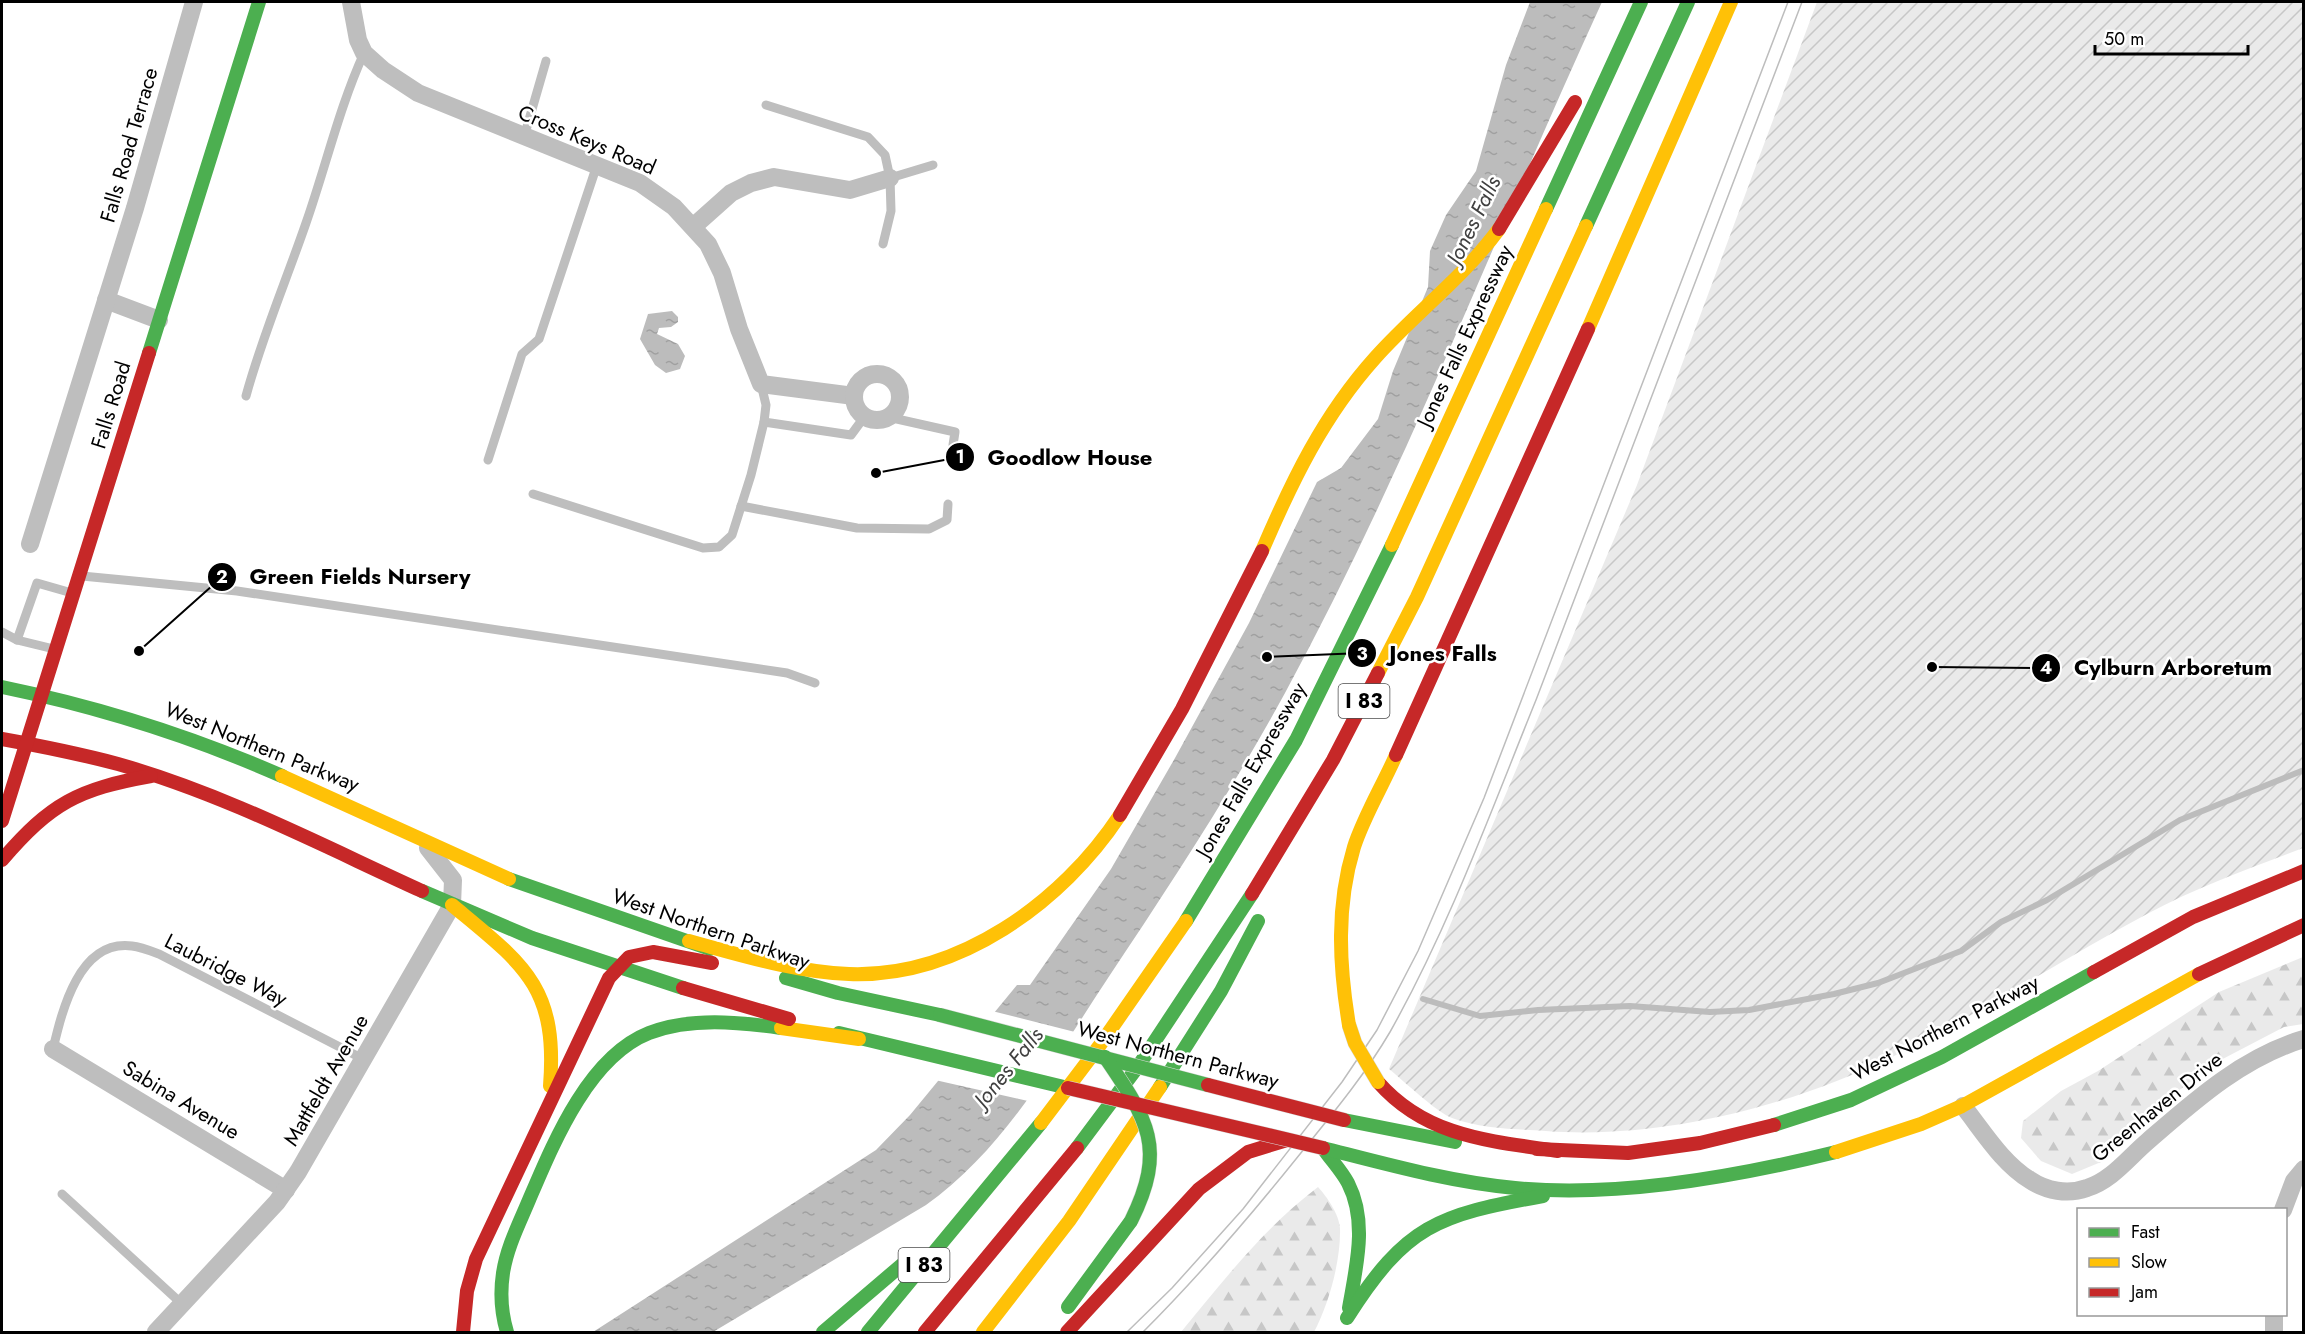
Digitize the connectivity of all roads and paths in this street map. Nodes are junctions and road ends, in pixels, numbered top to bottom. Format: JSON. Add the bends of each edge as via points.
{"nodes":[{"id":1,"x":194,"y":2,"type":"edge"},
{"id":2,"x":259,"y":2,"type":"edge"},
{"id":3,"x":351,"y":2,"type":"edge"},
{"id":4,"x":1632,"y":2,"type":"edge"},
{"id":5,"x":1641,"y":2,"type":"edge"},
{"id":6,"x":1688,"y":2,"type":"edge"},
{"id":7,"x":1731,"y":2,"type":"edge"},
{"id":8,"x":364,"y":53,"type":"junction"},
{"id":9,"x":546,"y":61,"type":"dead end"},
{"id":10,"x":1598,"y":61,"type":"dead end"},
{"id":11,"x":1581,"y":90,"type":"dead end"},
{"id":12,"x":766,"y":105,"type":"dead end"},
{"id":13,"x":524,"y":137,"type":"junction"},
{"id":14,"x":597,"y":165,"type":"junction"},
{"id":15,"x":933,"y":165,"type":"dead end"},
{"id":16,"x":890,"y":178,"type":"junction"},
{"id":17,"x":694,"y":226,"type":"junction"},
{"id":18,"x":883,"y":244,"type":"dead end"},
{"id":19,"x":106,"y":300,"type":"junction"},
{"id":20,"x":159,"y":320,"type":"junction"},
{"id":21,"x":761,"y":384,"type":"junction"},
{"id":22,"x":246,"y":396,"type":"dead end"},
{"id":23,"x":854,"y":396,"type":"junction"},
{"id":24,"x":865,"y":416,"type":"junction"},
{"id":25,"x":888,"y":417,"type":"junction"},
{"id":26,"x":764,"y":422,"type":"junction"},
{"id":27,"x":953,"y":446,"type":"dead end"},
{"id":28,"x":488,"y":460,"type":"dead end"},
{"id":29,"x":533,"y":494,"type":"dead end"},
{"id":30,"x":948,"y":504,"type":"dead end"},
{"id":31,"x":741,"y":506,"type":"junction"},
{"id":32,"x":30,"y":544,"type":"dead end"},
{"id":33,"x":80,"y":575,"type":"junction"},
{"id":34,"x":74,"y":594,"type":"junction"},
{"id":35,"x":2,"y":632,"type":"edge"},
{"id":36,"x":17,"y":640,"type":"junction"},
{"id":37,"x":56,"y":650,"type":"junction"},
{"id":38,"x":815,"y":683,"type":"dead end"},
{"id":39,"x":2,"y":687,"type":"edge"},
{"id":40,"x":43,"y":694,"type":"junction"},
{"id":41,"x":2,"y":739,"type":"edge"},
{"id":42,"x":27,"y":742,"type":"junction"},
{"id":43,"x":1333,"y":760,"type":"junction"},
{"id":44,"x":158,"y":775,"type":"junction"},
{"id":45,"x":6,"y":793,"type":"edge"},
{"id":46,"x":2,"y":821,"type":"edge"},
{"id":47,"x":407,"y":831,"type":"junction"},
{"id":48,"x":2,"y":860,"type":"edge"},
{"id":49,"x":2304,"y":871,"type":"edge"},
{"id":50,"x":1274,"y":886,"type":"dead end"},
{"id":51,"x":452,"y":905,"type":"junction"},
{"id":52,"x":1264,"y":907,"type":"dead end"},
{"id":53,"x":2304,"y":925,"type":"edge"},
{"id":54,"x":689,"y":941,"type":"junction"},
{"id":55,"x":619,"y":967,"type":"junction"},
{"id":56,"x":793,"y":981,"type":"junction"},
{"id":57,"x":858,"y":1039,"type":"junction"},
{"id":58,"x":2304,"y":1039,"type":"edge"},
{"id":59,"x":53,"y":1049,"type":"joint"},
{"id":60,"x":1105,"y":1057,"type":"junction"},
{"id":61,"x":365,"y":1060,"type":"junction"},
{"id":62,"x":1137,"y":1104,"type":"junction"},
{"id":63,"x":1963,"y":1106,"type":"junction"},
{"id":64,"x":547,"y":1107,"type":"junction"},
{"id":65,"x":1287,"y":1140,"type":"junction"},
{"id":66,"x":1323,"y":1148,"type":"junction"},
{"id":67,"x":1558,"y":1151,"type":"junction"},
{"id":68,"x":2304,"y":1169,"type":"edge"},
{"id":69,"x":285,"y":1190,"type":"junction"},
{"id":70,"x":1587,"y":1190,"type":"junction"},
{"id":71,"x":62,"y":1194,"type":"dead end"},
{"id":72,"x":981,"y":1197,"type":"junction"},
{"id":73,"x":2283,"y":1208,"type":"edge"},
{"id":74,"x":182,"y":1304,"type":"junction"},
{"id":75,"x":1061,"y":1316,"type":"dead end"},
{"id":76,"x":2274,"y":1316,"type":"edge"},
{"id":77,"x":1347,"y":1318,"type":"junction"},
{"id":78,"x":156,"y":1332,"type":"edge"},
{"id":79,"x":463,"y":1332,"type":"edge"},
{"id":80,"x":507,"y":1332,"type":"edge"},
{"id":81,"x":824,"y":1332,"type":"edge"},
{"id":82,"x":868,"y":1332,"type":"edge"},
{"id":83,"x":925,"y":1332,"type":"edge"},
{"id":84,"x":983,"y":1332,"type":"edge"},
{"id":85,"x":1067,"y":1332,"type":"edge"},
{"id":86,"x":1344,"y":1332,"type":"edge"},
{"id":87,"x":2274,"y":1332,"type":"edge"}],
"edges":[{"from":1,"to":19,"type":"street","name":"Falls Road Terrace"},
{"from":2,"to":20,"type":"main road","name":"Falls Road"},
{"from":3,"to":8,"type":"street"},
{"from":4,"to":10,"type":"main road"},
{"from":5,"to":72,"type":"main road","name":"Jones Falls Expressway","number":"I 83","via":[[1377,577],[1296,740],[1150,975],[1050,1112]]},
{"from":6,"to":43,"type":"main road","number":"I 83","via":[[1422,587]]},
{"from":7,"to":67,"type":"main road","bridge":true,"via":[[1529,464],[1355,845],[1341,899],[1342,981],[1349,1025],[1380,1086],[1397,1103],[1466,1136]]},
{"from":8,"to":13,"type":"street","name":"Cross Keys Road","via":[[418,93]]},
{"from":8,"to":22,"type":"lane","via":[[262,339]]},
{"from":9,"to":13,"type":"lane"},
{"from":11,"to":54,"type":"main road","via":[[1520,199],[1473,262],[1362,372],[1310,447],[1220,638],[1143,780],[1092,853],[1037,904],[966,950],[925,965],[875,974],[824,972],[782,966]]},
{"from":12,"to":16,"type":"lane","via":[[868,137],[885,155]]},
{"from":13,"to":14,"type":"street","name":"Cross Keys Road"},
{"from":14,"to":17,"type":"street","name":"Cross Keys Road","via":[[640,183]]},
{"from":14,"to":28,"type":"lane","via":[[539,339],[522,354]]},
{"from":15,"to":16,"type":"lane"},
{"from":16,"to":17,"type":"street","via":[[850,190],[774,177],[731,193]]},
{"from":16,"to":18,"type":"lane","via":[[891,211]]},
{"from":17,"to":21,"type":"street","name":"Cross Keys Road","via":[[722,273]]},
{"from":19,"to":20,"type":"street"},
{"from":19,"to":32,"type":"street","name":"Falls Road Terrace"},
{"from":20,"to":33,"type":"main road","name":"Falls Road"},
{"from":21,"to":23,"type":"street"},
{"from":21,"to":26,"type":"lane","via":[[766,405]]},
{"from":23,"to":24,"type":"street"},
{"from":23,"to":25,"type":"street","via":[[857,384],[866,376],[878,373],[890,377],[898,386],[900,397],[897,409]]},
{"from":24,"to":25,"type":"street","via":[[876,420]]},
{"from":24,"to":26,"type":"lane","via":[[851,435]]},
{"from":25,"to":27,"type":"lane","via":[[955,432]]},
{"from":26,"to":31,"type":"lane"},
{"from":29,"to":31,"type":"lane","via":[[703,548],[719,547],[732,535]]},
{"from":30,"to":31,"type":"lane","via":[[947,520],[929,529],[857,528]]},
{"from":33,"to":34,"type":"main road","name":"Falls Road"},
{"from":33,"to":38,"type":"lane","via":[[237,591],[787,673]]},
{"from":34,"to":36,"type":"lane","via":[[37,583]]},
{"from":34,"to":37,"type":"main road","name":"Falls Road"},
{"from":35,"to":36,"type":"lane"},
{"from":36,"to":37,"type":"lane"},
{"from":37,"to":40,"type":"main road","name":"Falls Road"},
{"from":39,"to":40,"type":"main road","name":"West Northern Parkway"},
{"from":40,"to":42,"type":"main road","name":"Falls Road"},
{"from":40,"to":47,"type":"main road","name":"West Northern Parkway","via":[[196,740]]},
{"from":41,"to":42,"type":"main road"},
{"from":42,"to":44,"type":"main road"},
{"from":42,"to":45,"type":"main road","name":"Falls Road"},
{"from":43,"to":50,"type":"main road"},
{"from":43,"to":83,"type":"main road","number":"I 83","via":[[1231,930],[1139,1065],[1066,1162]]},
{"from":44,"to":48,"type":"main road","via":[[80,791],[51,808]]},
{"from":44,"to":51,"type":"main road","via":[[235,805]]},
{"from":45,"to":46,"type":"main road","name":"Falls Road"},
{"from":47,"to":51,"type":"street","via":[[447,869],[453,880]]},
{"from":47,"to":54,"type":"main road","name":"West Northern Parkway","via":[[501,876]]},
{"from":49,"to":67,"type":"main road","name":"West Northern Parkway","via":[[2193,917],[2008,1022],[1851,1100],[1756,1131],[1700,1143],[1628,1153]]},
{"from":51,"to":55,"type":"main road"},
{"from":51,"to":61,"type":"street","name":"Mattfeldt Avenue"},
{"from":51,"to":64,"type":"main road","via":[[516,959],[534,982],[549,1019],[554,1058]]},
{"from":52,"to":84,"type":"main road","via":[[1224,986],[1173,1068],[1058,1237]]},
{"from":53,"to":63,"type":"main road","via":[[2152,999],[2039,1067]]},
{"from":54,"to":56,"type":"main road","name":"West Northern Parkway"},
{"from":55,"to":56,"type":"main road","via":[[629,957],[653,952]]},
{"from":55,"to":57,"type":"main road"},
{"from":55,"to":64,"type":"main road","via":[[604,986]]},
{"from":56,"to":60,"type":"main road","name":"West Northern Parkway","bridge":true},
{"from":57,"to":62,"type":"main road","bridge":true},
{"from":57,"to":80,"type":"main road","via":[[696,1023],[663,1027],[622,1048],[596,1073],[570,1113],[513,1236],[501,1280]]},
{"from":58,"to":63,"type":"street","name":"Greenhaven Drive","via":[[2238,1070],[2192,1103],[2118,1170],[2086,1189],[2067,1192],[2031,1181],[2012,1167]]},
{"from":59,"to":61,"type":"lane","name":"Laubridge Way","via":[[70,994],[85,968],[115,947],[132,946],[159,954]]},
{"from":59,"to":69,"type":"street","name":"Sabina Avenue"},
{"from":60,"to":62,"type":"main road","bridge":true},
{"from":60,"to":67,"type":"main road","name":"West Northern Parkway","bridge":true,"via":[[1344,1120],[1470,1144]]},
{"from":61,"to":69,"type":"street","name":"Mattfeldt Avenue"},
{"from":62,"to":65,"type":"main road","bridge":true},
{"from":62,"to":75,"type":"main road","bridge":true,"via":[[1150,1137],[1149,1184],[1131,1221]]},
{"from":63,"to":70,"type":"main road","via":[[1863,1144],[1782,1164],[1663,1185]]},
{"from":64,"to":79,"type":"main road","via":[[476,1259],[467,1291]]},
{"from":65,"to":66,"type":"main road","bridge":true},
{"from":65,"to":85,"type":"main road","via":[[1249,1151],[1223,1169]]},
{"from":66,"to":70,"type":"main road","via":[[1503,1187]]},
{"from":66,"to":77,"type":"main road","via":[[1348,1183],[1358,1209],[1359,1240]]},
{"from":68,"to":73,"type":"street","via":[[2294,1181]]},
{"from":69,"to":74,"type":"street","name":"Mattfeldt Avenue"},
{"from":70,"to":77,"type":"main road","via":[[1514,1201],[1421,1231],[1386,1262]]},
{"from":71,"to":74,"type":"lane"},
{"from":72,"to":81,"type":"main road"},
{"from":72,"to":82,"type":"main road","name":"Jones Falls Expressway","number":"I 83"},
{"from":74,"to":78,"type":"street","name":"Mattfeldt Avenue"},
{"from":76,"to":87,"type":"street"},
{"from":77,"to":86,"type":"main road"}]}
